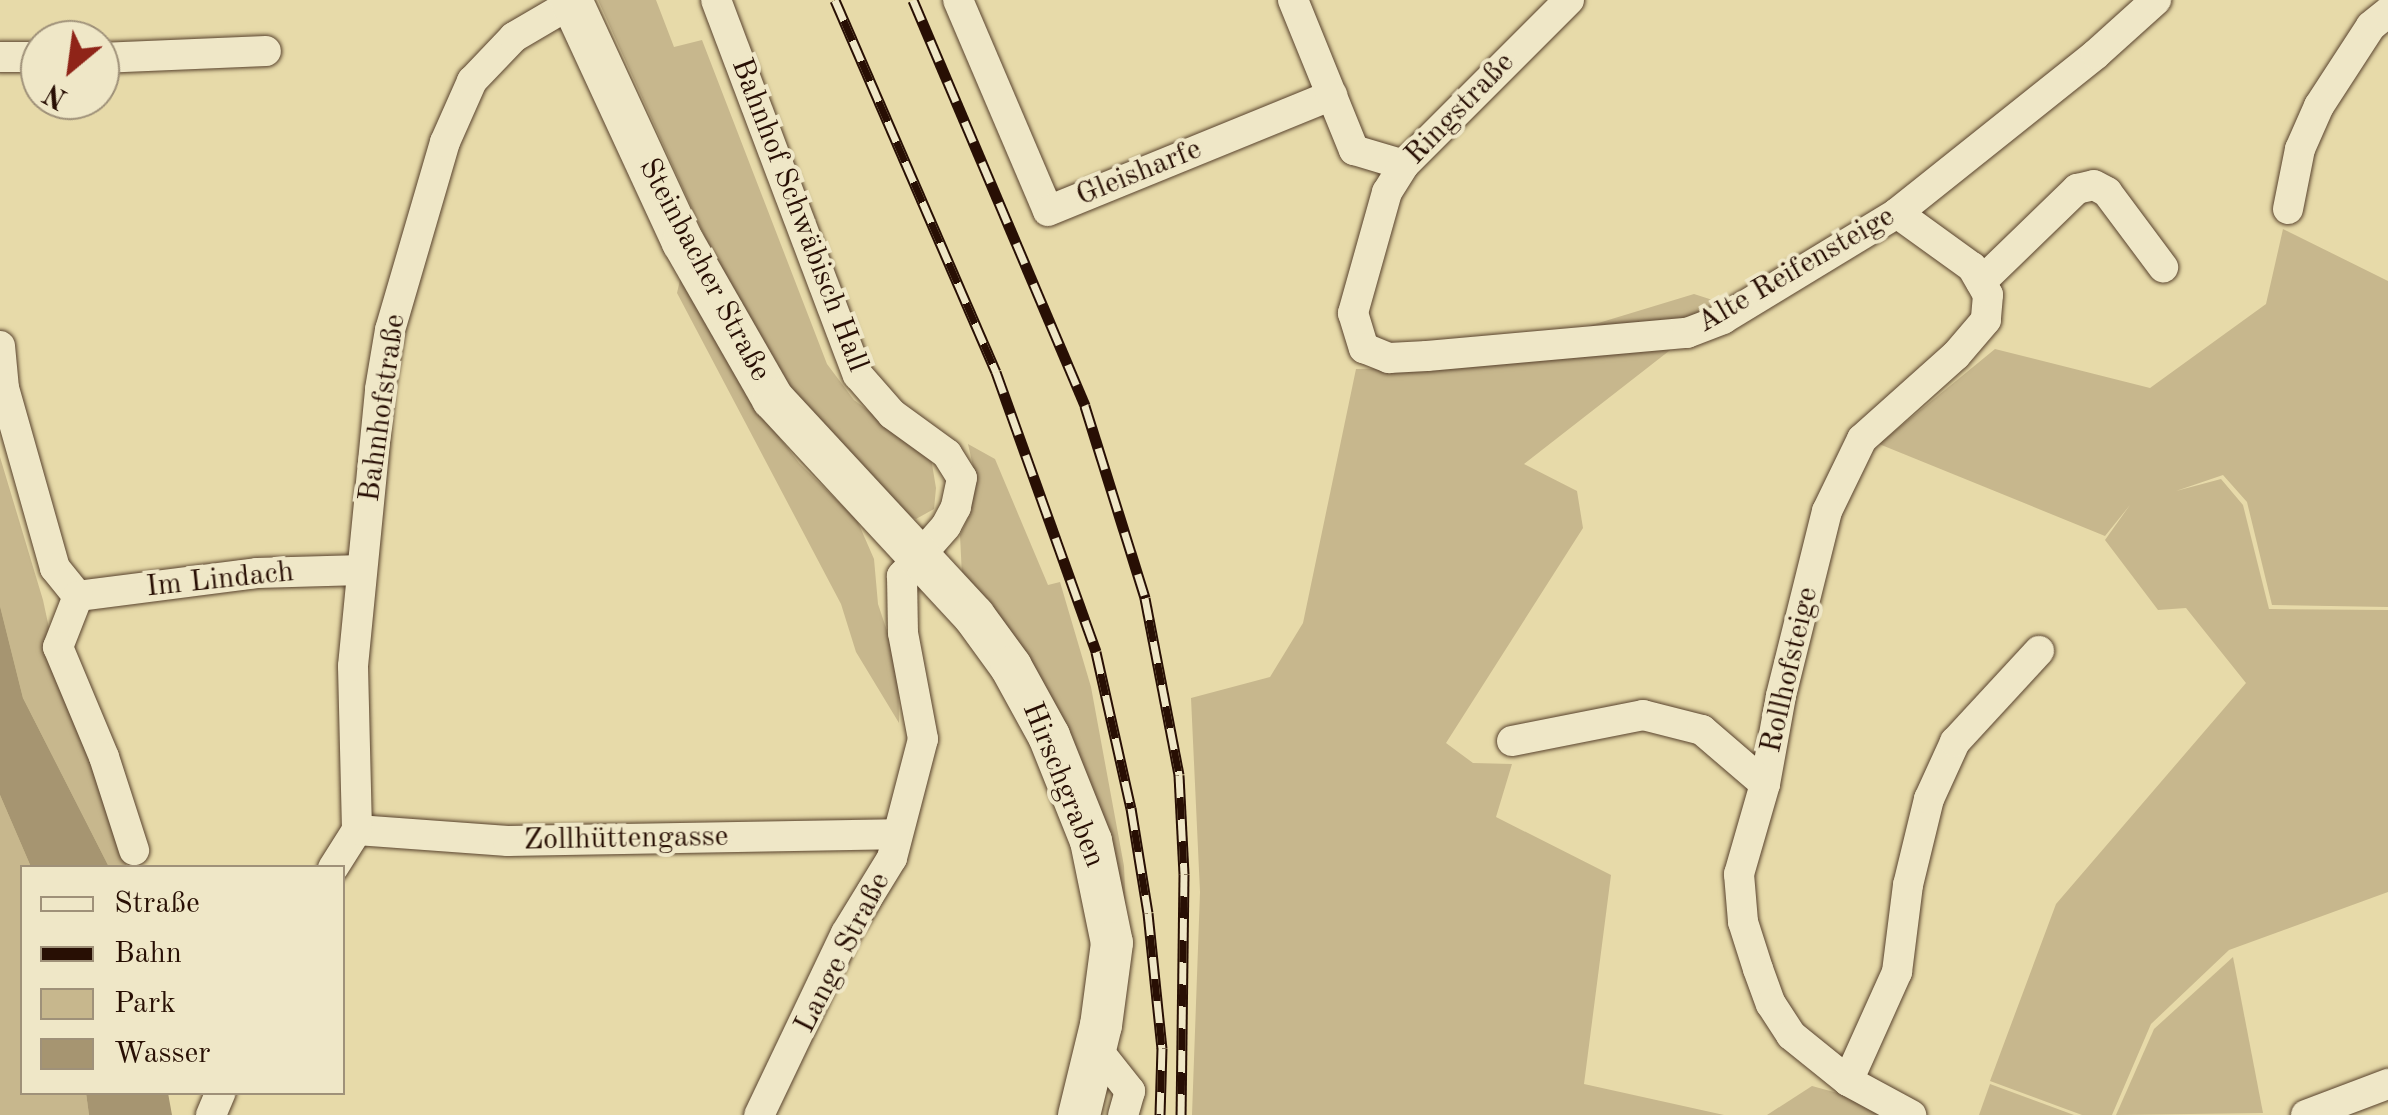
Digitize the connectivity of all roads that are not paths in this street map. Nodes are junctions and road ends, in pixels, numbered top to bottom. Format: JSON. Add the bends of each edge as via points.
{"nodes":[{"id":1,"x":716,"y":0,"type":"edge"},
{"id":2,"x":958,"y":0,"type":"edge"},
{"id":3,"x":1293,"y":0,"type":"edge"},
{"id":4,"x":1569,"y":0,"type":"edge"},
{"id":5,"x":2156,"y":0,"type":"edge"},
{"id":6,"x":571,"y":1,"type":"edge"},
{"id":7,"x":2388,"y":12,"type":"edge"},
{"id":8,"x":266,"y":51,"type":"dead end"},
{"id":9,"x":120,"y":57,"type":"edge"},
{"id":10,"x":1332,"y":95,"type":"junction"},
{"id":11,"x":1404,"y":165,"type":"junction"},
{"id":12,"x":2288,"y":209,"type":"dead end"},
{"id":13,"x":1897,"y":213,"type":"junction"},
{"id":14,"x":2163,"y":267,"type":"dead end"},
{"id":15,"x":1981,"y":282,"type":"junction"},
{"id":16,"x":0,"y":346,"type":"edge"},
{"id":17,"x":1364,"y":348,"type":"joint"},
{"id":18,"x":920,"y":556,"type":"junction"},
{"id":19,"x":362,"y":570,"type":"junction"},
{"id":20,"x":78,"y":596,"type":"junction"},
{"id":21,"x":2039,"y":650,"type":"dead end"},
{"id":22,"x":1512,"y":741,"type":"dead end"},
{"id":23,"x":1765,"y":784,"type":"junction"},
{"id":24,"x":357,"y":830,"type":"junction"},
{"id":25,"x":895,"y":834,"type":"junction"},
{"id":26,"x":134,"y":850,"type":"dead end"},
{"id":27,"x":335,"y":865,"type":"edge"},
{"id":28,"x":1096,"y":1048,"type":"junction"},
{"id":29,"x":1848,"y":1081,"type":"junction"},
{"id":30,"x":2388,"y":1084,"type":"edge"},
{"id":31,"x":759,"y":1115,"type":"edge"},
{"id":32,"x":1079,"y":1115,"type":"edge"},
{"id":33,"x":1123,"y":1115,"type":"edge"},
{"id":34,"x":1911,"y":1115,"type":"edge"},
{"id":35,"x":2306,"y":1115,"type":"edge"}],
"edges":[{"from":1,"to":18,"type":"street","name":"Bahnhof Schwäbisch Hall","via":[[858,375],[892,414],[946,454],[962,478],[946,526]]},
{"from":2,"to":10,"type":"street","name":"Gleisharfe","via":[[1048,211]]},
{"from":3,"to":10,"type":"street"},
{"from":4,"to":11,"type":"street","name":"Ringstraße"},
{"from":5,"to":13,"type":"street","name":"Alte Reifensteige"},
{"from":6,"to":18,"type":"street","name":"Steinbacher Straße","via":[[683,242],[773,399]]},
{"from":6,"to":19,"type":"street","name":"Bahnhofstraße","via":[[493,56],[472,81],[445,142],[390,330]]},
{"from":7,"to":12,"type":"street","via":[[2371,26],[2318,106],[2300,149]]},
{"from":8,"to":9,"type":"street"},
{"from":10,"to":11,"type":"street","via":[[1354,150]]},
{"from":11,"to":17,"type":"street","name":"Ringstraße","via":[[1386,192],[1354,313]]},
{"from":13,"to":15,"type":"street","via":[[1950,250]]},
{"from":13,"to":17,"type":"street","name":"Alte Reifensteige","via":[[1723,319],[1687,333],[1389,358]]},
{"from":14,"to":15,"type":"street","via":[[2107,192],[2094,185],[2076,189]]},
{"from":15,"to":23,"type":"street","name":"Rollhofsteige","via":[[1988,294],[1986,320],[1862,439],[1827,511]]},
{"from":16,"to":20,"type":"street","via":[[4,388],[44,531],[56,568]]},
{"from":18,"to":25,"type":"street","name":"Lange Straße","via":[[902,576],[903,633],[923,739]]},
{"from":18,"to":28,"type":"street","name":"Hirschgraben","via":[[1011,667],[1049,736],[1091,841],[1112,944]]},
{"from":19,"to":20,"type":"street","name":"Im Lindach","via":[[257,572]]},
{"from":19,"to":24,"type":"street","name":"Bahnhofstraße","via":[[353,666]]},
{"from":20,"to":26,"type":"street","via":[[58,647]]},
{"from":21,"to":29,"type":"street","via":[[1954,742],[1929,800],[1908,885],[1897,972]]},
{"from":22,"to":23,"type":"street","via":[[1642,715],[1702,730]]},
{"from":23,"to":29,"type":"street","name":"Rollhofsteige","via":[[1740,874],[1743,922],[1771,1004],[1791,1035]]},
{"from":24,"to":25,"type":"street","name":"Zollhüttengasse","via":[[508,841]]},
{"from":24,"to":27,"type":"street"},
{"from":25,"to":31,"type":"street","name":"Lange Straße","via":[[892,858],[846,934]]},
{"from":28,"to":32,"type":"street","name":"Hirschgraben"},
{"from":28,"to":33,"type":"street","via":[[1130,1091]]},
{"from":29,"to":34,"type":"street","name":"Rollhofsteige"},
{"from":30,"to":35,"type":"street"}]}
